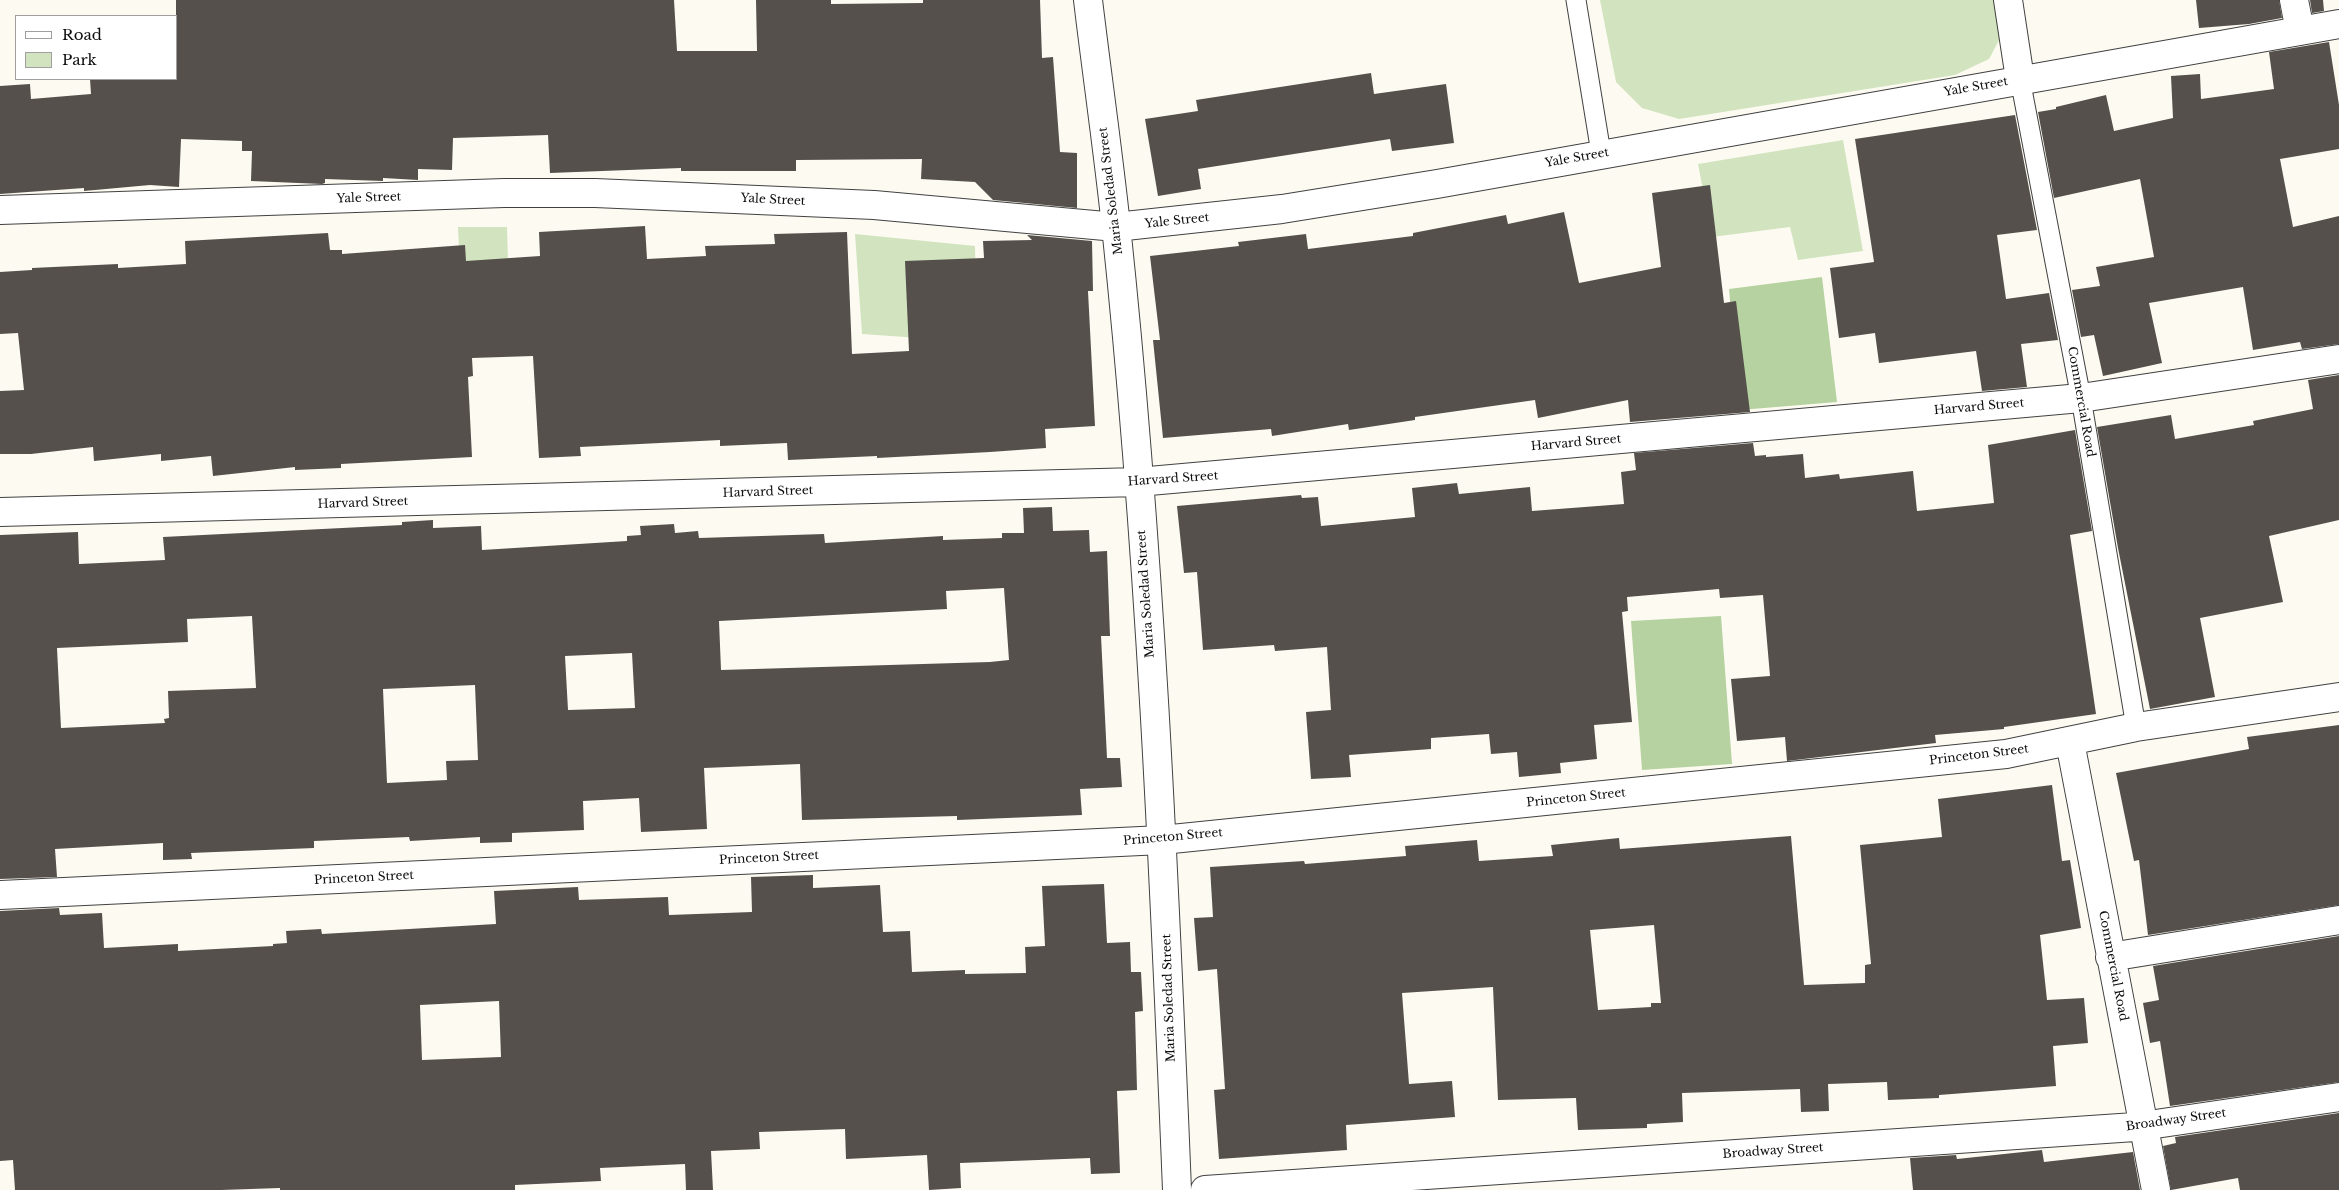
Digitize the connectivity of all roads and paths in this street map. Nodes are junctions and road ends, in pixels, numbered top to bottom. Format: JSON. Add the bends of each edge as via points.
{"nodes":[{"id":1,"x":1088,"y":0,"type":"edge"},
{"id":2,"x":1576,"y":0,"type":"edge"},
{"id":3,"x":2008,"y":0,"type":"edge"},
{"id":4,"x":2294,"y":0,"type":"edge"},
{"id":5,"x":2339,"y":24,"type":"edge"},
{"id":6,"x":2300,"y":31,"type":"junction"},
{"id":7,"x":2020,"y":79,"type":"junction"},
{"id":8,"x":1601,"y":154,"type":"junction"},
{"id":9,"x":0,"y":210,"type":"edge"},
{"id":10,"x":1116,"y":227,"type":"junction"},
{"id":11,"x":2339,"y":358,"type":"edge"},
{"id":12,"x":2081,"y":398,"type":"junction"},
{"id":13,"x":1138,"y":482,"type":"junction"},
{"id":14,"x":0,"y":512,"type":"edge"},
{"id":15,"x":2339,"y":698,"type":"edge"},
{"id":16,"x":2136,"y":727,"type":"junction"},
{"id":17,"x":2070,"y":742,"type":"junction"},
{"id":18,"x":1162,"y":840,"type":"junction"},
{"id":19,"x":0,"y":895,"type":"edge"},
{"id":20,"x":2339,"y":920,"type":"edge"},
{"id":21,"x":2110,"y":957,"type":"junction"},
{"id":22,"x":2339,"y":1097,"type":"edge"},
{"id":23,"x":2145,"y":1126,"type":"junction"},
{"id":24,"x":1177,"y":1190,"type":"edge"},
{"id":25,"x":1205,"y":1190,"type":"edge"},
{"id":26,"x":2156,"y":1190,"type":"edge"}],
"edges":[{"from":1,"to":10,"type":"street","name":"Maria Soledad Street"},
{"from":2,"to":8,"type":"lane"},
{"from":3,"to":7,"type":"street"},
{"from":4,"to":6,"type":"street"},
{"from":5,"to":6,"type":"street","name":"Yale Street"},
{"from":6,"to":7,"type":"street","name":"Yale Street"},
{"from":7,"to":8,"type":"street","name":"Yale Street"},
{"from":7,"to":12,"type":"lane","name":"Commercial Road"},
{"from":8,"to":10,"type":"street","name":"Yale Street","via":[[1282,209]]},
{"from":9,"to":10,"type":"street","name":"Yale Street","via":[[504,193],[595,193],[874,205]]},
{"from":10,"to":13,"type":"street","name":"Maria Soledad Street"},
{"from":11,"to":12,"type":"street","name":"Harvard Street"},
{"from":12,"to":13,"type":"street","name":"Harvard Street"},
{"from":12,"to":16,"type":"lane","name":"Commercial Road"},
{"from":13,"to":14,"type":"street","name":"Harvard Street"},
{"from":13,"to":18,"type":"street","name":"Maria Soledad Street"},
{"from":15,"to":16,"type":"street","name":"Princeton Street"},
{"from":16,"to":17,"type":"street","name":"Princeton Street"},
{"from":17,"to":18,"type":"street","name":"Princeton Street","via":[[2006,754]]},
{"from":17,"to":21,"type":"street","name":"Commercial Road"},
{"from":18,"to":19,"type":"street","name":"Princeton Street"},
{"from":18,"to":24,"type":"street","name":"Maria Soledad Street"},
{"from":20,"to":21,"type":"street"},
{"from":21,"to":23,"type":"street","name":"Commercial Road"},
{"from":22,"to":23,"type":"street","name":"Broadway Street"},
{"from":23,"to":25,"type":"street","name":"Broadway Street"},
{"from":23,"to":26,"type":"street","name":"Commercial Road"}]}
